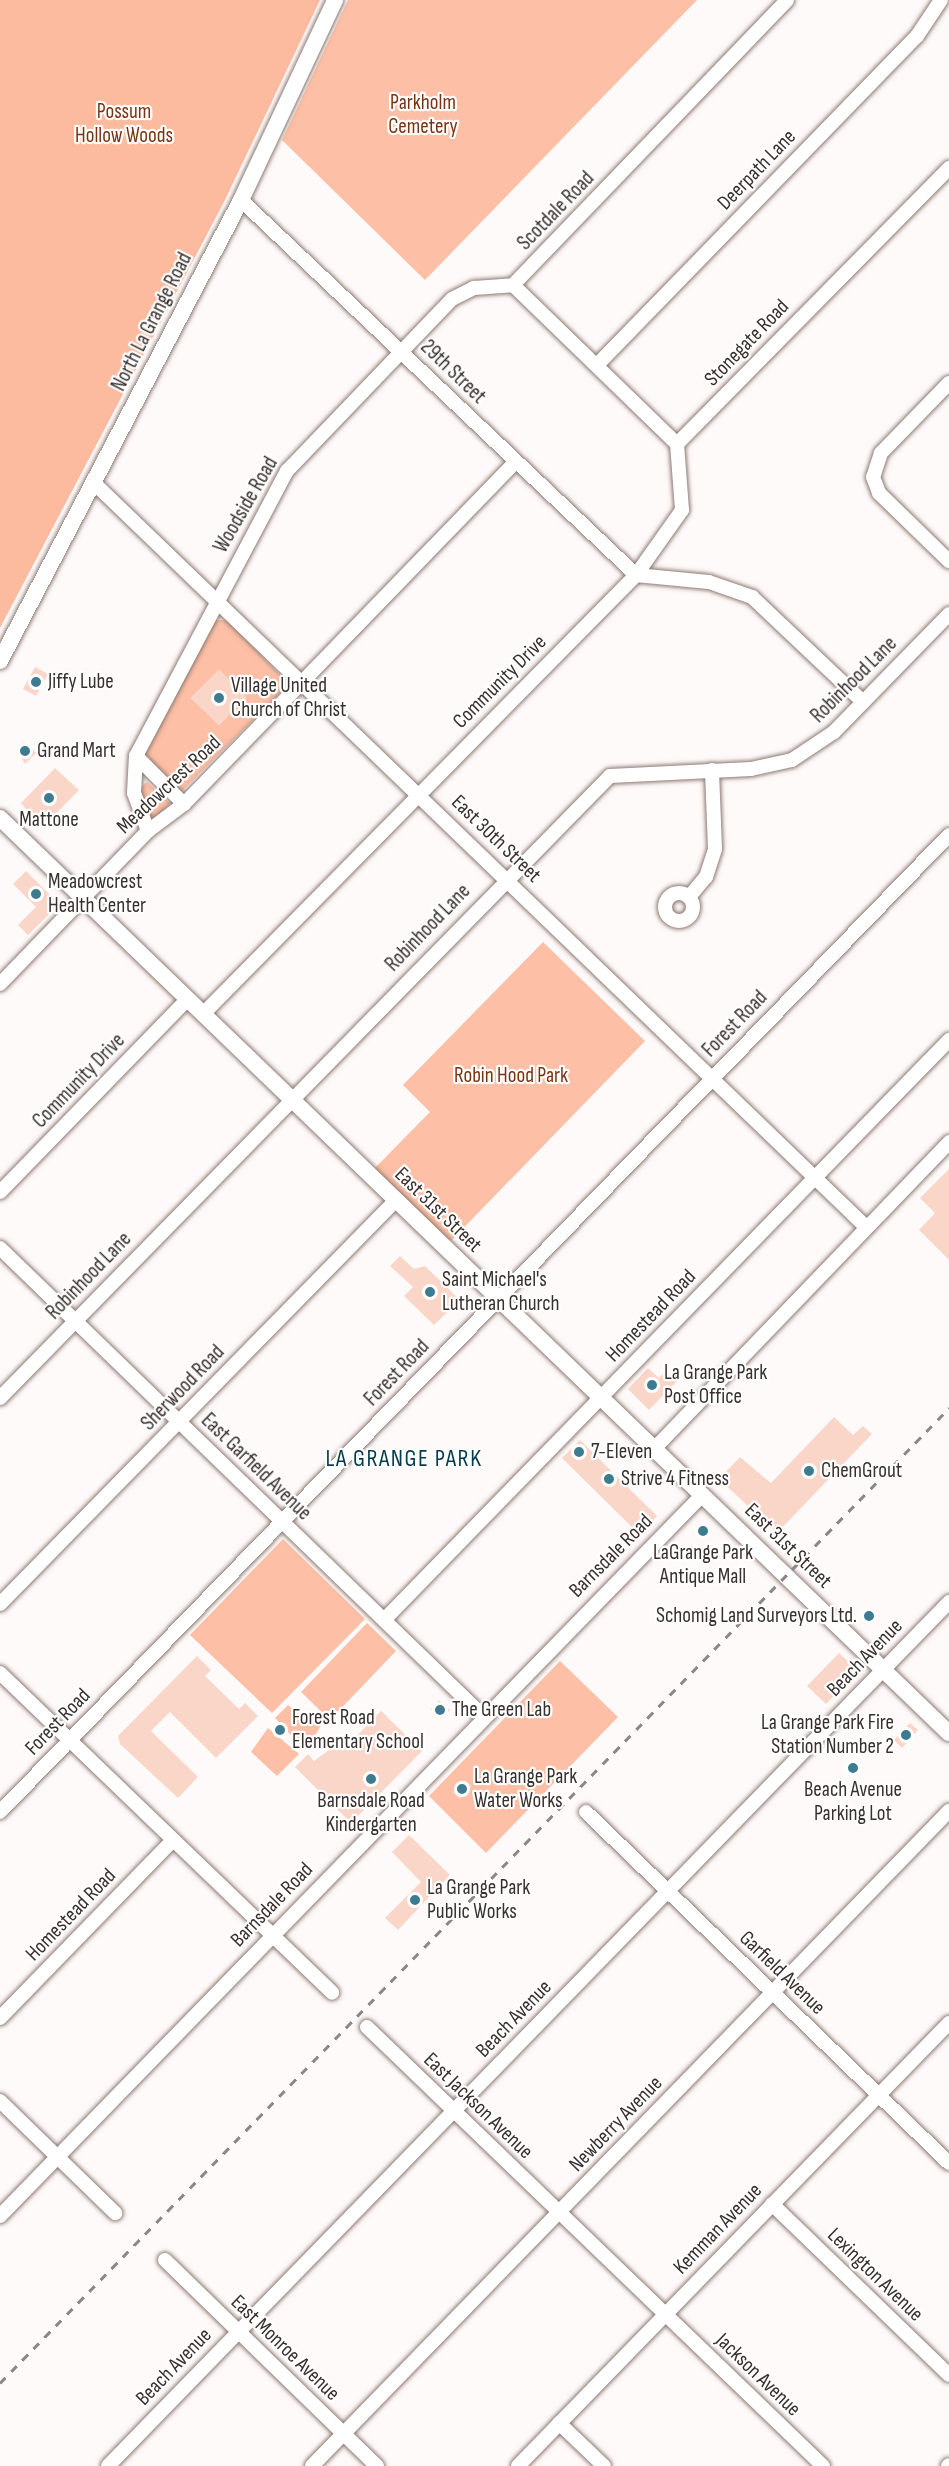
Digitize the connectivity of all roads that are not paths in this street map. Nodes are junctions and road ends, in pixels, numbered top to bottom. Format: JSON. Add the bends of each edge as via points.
{"nodes":[{"id":1,"x":335,"y":0,"type":"edge"},
{"id":2,"x":787,"y":0,"type":"edge"},
{"id":3,"x":941,"y":0,"type":"edge"},
{"id":4,"x":949,"y":168,"type":"edge"},
{"id":5,"x":241,"y":200,"type":"junction"},
{"id":6,"x":513,"y":285,"type":"junction"},
{"id":7,"x":401,"y":352,"type":"junction"},
{"id":8,"x":597,"y":365,"type":"junction"},
{"id":9,"x":949,"y":382,"type":"edge"},
{"id":10,"x":677,"y":444,"type":"junction"},
{"id":11,"x":516,"y":462,"type":"junction"},
{"id":12,"x":94,"y":483,"type":"junction"},
{"id":13,"x":949,"y":561,"type":"edge"},
{"id":14,"x":636,"y":575,"type":"junction"},
{"id":15,"x":217,"y":599,"type":"junction"},
{"id":16,"x":949,"y":614,"type":"edge"},
{"id":17,"x":0,"y":661,"type":"edge"},
{"id":18,"x":303,"y":683,"type":"junction"},
{"id":19,"x":863,"y":702,"type":"junction"},
{"id":20,"x":136,"y":756,"type":"junction"},
{"id":21,"x":712,"y":770,"type":"junction"},
{"id":22,"x":419,"y":794,"type":"junction"},
{"id":23,"x":184,"y":804,"type":"junction"},
{"id":24,"x":0,"y":818,"type":"edge"},
{"id":25,"x":148,"y":831,"type":"junction"},
{"id":26,"x":949,"y":835,"type":"edge"},
{"id":27,"x":507,"y":878,"type":"junction"},
{"id":28,"x":82,"y":897,"type":"junction"},
{"id":29,"x":689,"y":897,"type":"dead end"},
{"id":30,"x":0,"y":984,"type":"edge"},
{"id":31,"x":188,"y":999,"type":"junction"},
{"id":32,"x":203,"y":1014,"type":"junction"},
{"id":33,"x":949,"y":1040,"type":"edge"},
{"id":34,"x":712,"y":1078,"type":"junction"},
{"id":35,"x":291,"y":1099,"type":"junction"},
{"id":36,"x":949,"y":1142,"type":"edge"},
{"id":37,"x":815,"y":1177,"type":"junction"},
{"id":38,"x":0,"y":1192,"type":"edge"},
{"id":39,"x":396,"y":1200,"type":"junction"},
{"id":40,"x":866,"y":1227,"type":"junction"},
{"id":41,"x":0,"y":1248,"type":"edge"},
{"id":42,"x":498,"y":1299,"type":"junction"},
{"id":43,"x":76,"y":1321,"type":"junction"},
{"id":44,"x":0,"y":1398,"type":"edge"},
{"id":45,"x":601,"y":1398,"type":"junction"},
{"id":46,"x":179,"y":1422,"type":"junction"},
{"id":47,"x":654,"y":1449,"type":"junction"},
{"id":48,"x":702,"y":1494,"type":"junction"},
{"id":49,"x":281,"y":1522,"type":"junction"},
{"id":50,"x":949,"y":1602,"type":"edge"},
{"id":51,"x":0,"y":1605,"type":"edge"},
{"id":52,"x":384,"y":1620,"type":"junction"},
{"id":53,"x":883,"y":1669,"type":"junction"},
{"id":54,"x":0,"y":1673,"type":"edge"},
{"id":55,"x":483,"y":1716,"type":"junction"},
{"id":56,"x":949,"y":1733,"type":"edge"},
{"id":57,"x":69,"y":1740,"type":"junction"},
{"id":58,"x":949,"y":1811,"type":"edge"},
{"id":59,"x":0,"y":1812,"type":"edge"},
{"id":60,"x":586,"y":1812,"type":"dead end"},
{"id":61,"x":173,"y":1840,"type":"junction"},
{"id":62,"x":667,"y":1891,"type":"junction"},
{"id":63,"x":272,"y":1936,"type":"junction"},
{"id":64,"x":332,"y":1993,"type":"dead end"},
{"id":65,"x":772,"y":1993,"type":"junction"},
{"id":66,"x":0,"y":2018,"type":"edge"},
{"id":67,"x":949,"y":2023,"type":"edge"},
{"id":68,"x":367,"y":2027,"type":"dead end"},
{"id":69,"x":879,"y":2095,"type":"junction"},
{"id":70,"x":0,"y":2101,"type":"edge"},
{"id":71,"x":453,"y":2112,"type":"junction"},
{"id":72,"x":57,"y":2157,"type":"junction"},
{"id":73,"x":949,"y":2163,"type":"edge"},
{"id":74,"x":772,"y":2204,"type":"junction"},
{"id":75,"x":115,"y":2213,"type":"dead end"},
{"id":76,"x":559,"y":2213,"type":"junction"},
{"id":77,"x":0,"y":2216,"type":"edge"},
{"id":78,"x":165,"y":2260,"type":"dead end"},
{"id":79,"x":664,"y":2315,"type":"junction"},
{"id":80,"x":238,"y":2332,"type":"junction"},
{"id":81,"x":949,"y":2375,"type":"edge"},
{"id":82,"x":559,"y":2423,"type":"junction"},
{"id":83,"x":343,"y":2434,"type":"junction"},
{"id":84,"x":108,"y":2466,"type":"edge"},
{"id":85,"x":312,"y":2466,"type":"edge"},
{"id":86,"x":376,"y":2466,"type":"edge"},
{"id":87,"x":518,"y":2466,"type":"edge"},
{"id":88,"x":604,"y":2466,"type":"edge"},
{"id":89,"x":823,"y":2466,"type":"edge"}],
"edges":[{"from":1,"to":5,"type":"main road","name":"North La Grange Road"},
{"from":2,"to":6,"type":"street","name":"Scotdale Road"},
{"from":3,"to":8,"type":"street","name":"Deerpath Lane","via":[[917,36]]},
{"from":4,"to":10,"type":"street","name":"Stonegate Road"},
{"from":5,"to":7,"type":"street","name":"29th Street"},
{"from":5,"to":12,"type":"main road","name":"North La Grange Road"},
{"from":6,"to":7,"type":"street","name":"Woodside Road","via":[[474,288],[452,299]]},
{"from":6,"to":8,"type":"street"},
{"from":7,"to":11,"type":"street","name":"29th Street"},
{"from":7,"to":15,"type":"street","name":"Woodside Road","via":[[287,471]]},
{"from":8,"to":10,"type":"street"},
{"from":9,"to":13,"type":"street","via":[[881,453],[873,477],[879,493]]},
{"from":10,"to":14,"type":"street","via":[[682,510]]},
{"from":11,"to":14,"type":"street","name":"29th Street"},
{"from":11,"to":18,"type":"street","name":"Meadowcrest Road"},
{"from":12,"to":15,"type":"street","name":"East 30th Street"},
{"from":12,"to":17,"type":"main road","name":"North La Grange Road"},
{"from":14,"to":19,"type":"street","via":[[709,582],[752,597]]},
{"from":14,"to":22,"type":"street","name":"Community Drive"},
{"from":15,"to":18,"type":"street","name":"East 30th Street"},
{"from":15,"to":20,"type":"street","name":"Woodside Road"},
{"from":16,"to":19,"type":"street","name":"Robinhood Lane"},
{"from":18,"to":22,"type":"street","name":"East 30th Street"},
{"from":18,"to":23,"type":"street","name":"Meadowcrest Road"},
{"from":19,"to":21,"type":"street","name":"Robinhood Lane","via":[[827,738],[792,760]]},
{"from":20,"to":23,"type":"street"},
{"from":20,"to":25,"type":"street","name":"Woodside Road","via":[[134,793]]},
{"from":21,"to":27,"type":"street","name":"Robinhood Lane","via":[[610,776]]},
{"from":21,"to":29,"type":"street","via":[[715,849],[706,877]]},
{"from":22,"to":27,"type":"street","name":"East 30th Street"},
{"from":22,"to":32,"type":"street","name":"Community Drive"},
{"from":23,"to":25,"type":"street","name":"Meadowcrest Road"},
{"from":24,"to":28,"type":"main road","name":"East 31st Street"},
{"from":25,"to":28,"type":"street","name":"Meadowcrest Road"},
{"from":26,"to":34,"type":"street","name":"Forest Road"},
{"from":27,"to":34,"type":"street","name":"East 30th Street"},
{"from":27,"to":35,"type":"street","name":"Robinhood Lane"},
{"from":28,"to":30,"type":"street","name":"Meadowcrest Road"},
{"from":28,"to":31,"type":"main road","name":"East 31st Street"},
{"from":31,"to":32,"type":"main road","name":"East 31st Street"},
{"from":31,"to":38,"type":"street","name":"Community Drive"},
{"from":32,"to":35,"type":"main road","name":"East 31st Street"},
{"from":33,"to":37,"type":"street","name":"Homestead Road"},
{"from":34,"to":37,"type":"street","name":"East 30th Street"},
{"from":34,"to":42,"type":"street","name":"Forest Road"},
{"from":35,"to":39,"type":"main road","name":"East 31st Street"},
{"from":35,"to":43,"type":"street","name":"Robinhood Lane"},
{"from":36,"to":40,"type":"street"},
{"from":37,"to":40,"type":"street","name":"East 30th Street"},
{"from":37,"to":45,"type":"street","name":"Homestead Road"},
{"from":39,"to":42,"type":"main road","name":"East 31st Street"},
{"from":39,"to":46,"type":"street","name":"Sherwood Road"},
{"from":40,"to":47,"type":"street"},
{"from":41,"to":43,"type":"street","name":"East Garfield Avenue"},
{"from":42,"to":45,"type":"main road","name":"East 31st Street"},
{"from":42,"to":49,"type":"street","name":"Forest Road"},
{"from":43,"to":44,"type":"street","name":"Robinhood Lane"},
{"from":43,"to":46,"type":"street","name":"East Garfield Avenue"},
{"from":45,"to":47,"type":"main road","name":"East 31st Street"},
{"from":45,"to":52,"type":"street","name":"Homestead Road"},
{"from":46,"to":49,"type":"street","name":"East Garfield Avenue"},
{"from":46,"to":51,"type":"street","name":"Sherwood Road"},
{"from":47,"to":48,"type":"main road","name":"East 31st Street"},
{"from":48,"to":53,"type":"main road","name":"East 31st Street"},
{"from":48,"to":55,"type":"street","name":"Barnsdale Road"},
{"from":49,"to":52,"type":"street","name":"East Garfield Avenue"},
{"from":49,"to":57,"type":"street","name":"Forest Road"},
{"from":50,"to":53,"type":"street","name":"Beach Avenue"},
{"from":52,"to":55,"type":"street","name":"East Garfield Avenue"},
{"from":53,"to":56,"type":"main road","name":"East 31st Street"},
{"from":53,"to":62,"type":"street","name":"Beach Avenue"},
{"from":54,"to":57,"type":"street"},
{"from":55,"to":63,"type":"street","name":"Barnsdale Road"},
{"from":57,"to":59,"type":"street","name":"Forest Road"},
{"from":57,"to":61,"type":"street"},
{"from":58,"to":65,"type":"street","name":"Newberry Avenue"},
{"from":60,"to":62,"type":"street","name":"Garfield Avenue"},
{"from":61,"to":63,"type":"street"},
{"from":61,"to":66,"type":"street","name":"Homestead Road"},
{"from":62,"to":65,"type":"street","name":"Garfield Avenue"},
{"from":62,"to":71,"type":"street","name":"Beach Avenue"},
{"from":63,"to":64,"type":"street"},
{"from":63,"to":72,"type":"street","name":"Barnsdale Road"},
{"from":65,"to":69,"type":"street","name":"Garfield Avenue"},
{"from":65,"to":76,"type":"street","name":"Newberry Avenue"},
{"from":67,"to":69,"type":"street","name":"Kemman Avenue"},
{"from":68,"to":71,"type":"street","name":"East Jackson Avenue"},
{"from":69,"to":73,"type":"street","name":"Garfield Avenue"},
{"from":69,"to":74,"type":"street","name":"Kemman Avenue"},
{"from":70,"to":72,"type":"street"},
{"from":71,"to":76,"type":"street","name":"East Jackson Avenue"},
{"from":71,"to":80,"type":"street","name":"Beach Avenue"},
{"from":72,"to":75,"type":"street"},
{"from":72,"to":77,"type":"street","name":"Barnsdale Road"},
{"from":74,"to":79,"type":"street","name":"Kemman Avenue"},
{"from":74,"to":81,"type":"street","name":"Lexington Avenue"},
{"from":76,"to":79,"type":"street","name":"East Jackson Avenue"},
{"from":76,"to":83,"type":"street","name":"Newberry Avenue"},
{"from":78,"to":80,"type":"street","name":"East Monroe Avenue"},
{"from":79,"to":82,"type":"street","name":"Kemman Avenue"},
{"from":79,"to":89,"type":"street","name":"Jackson Avenue"},
{"from":80,"to":83,"type":"street","name":"East Monroe Avenue"},
{"from":80,"to":84,"type":"street","name":"Beach Avenue"},
{"from":82,"to":87,"type":"street","name":"Kemman Avenue"},
{"from":82,"to":88,"type":"street"},
{"from":83,"to":85,"type":"street","name":"Newberry Avenue"},
{"from":83,"to":86,"type":"street","name":"East Monroe Avenue"}]}
